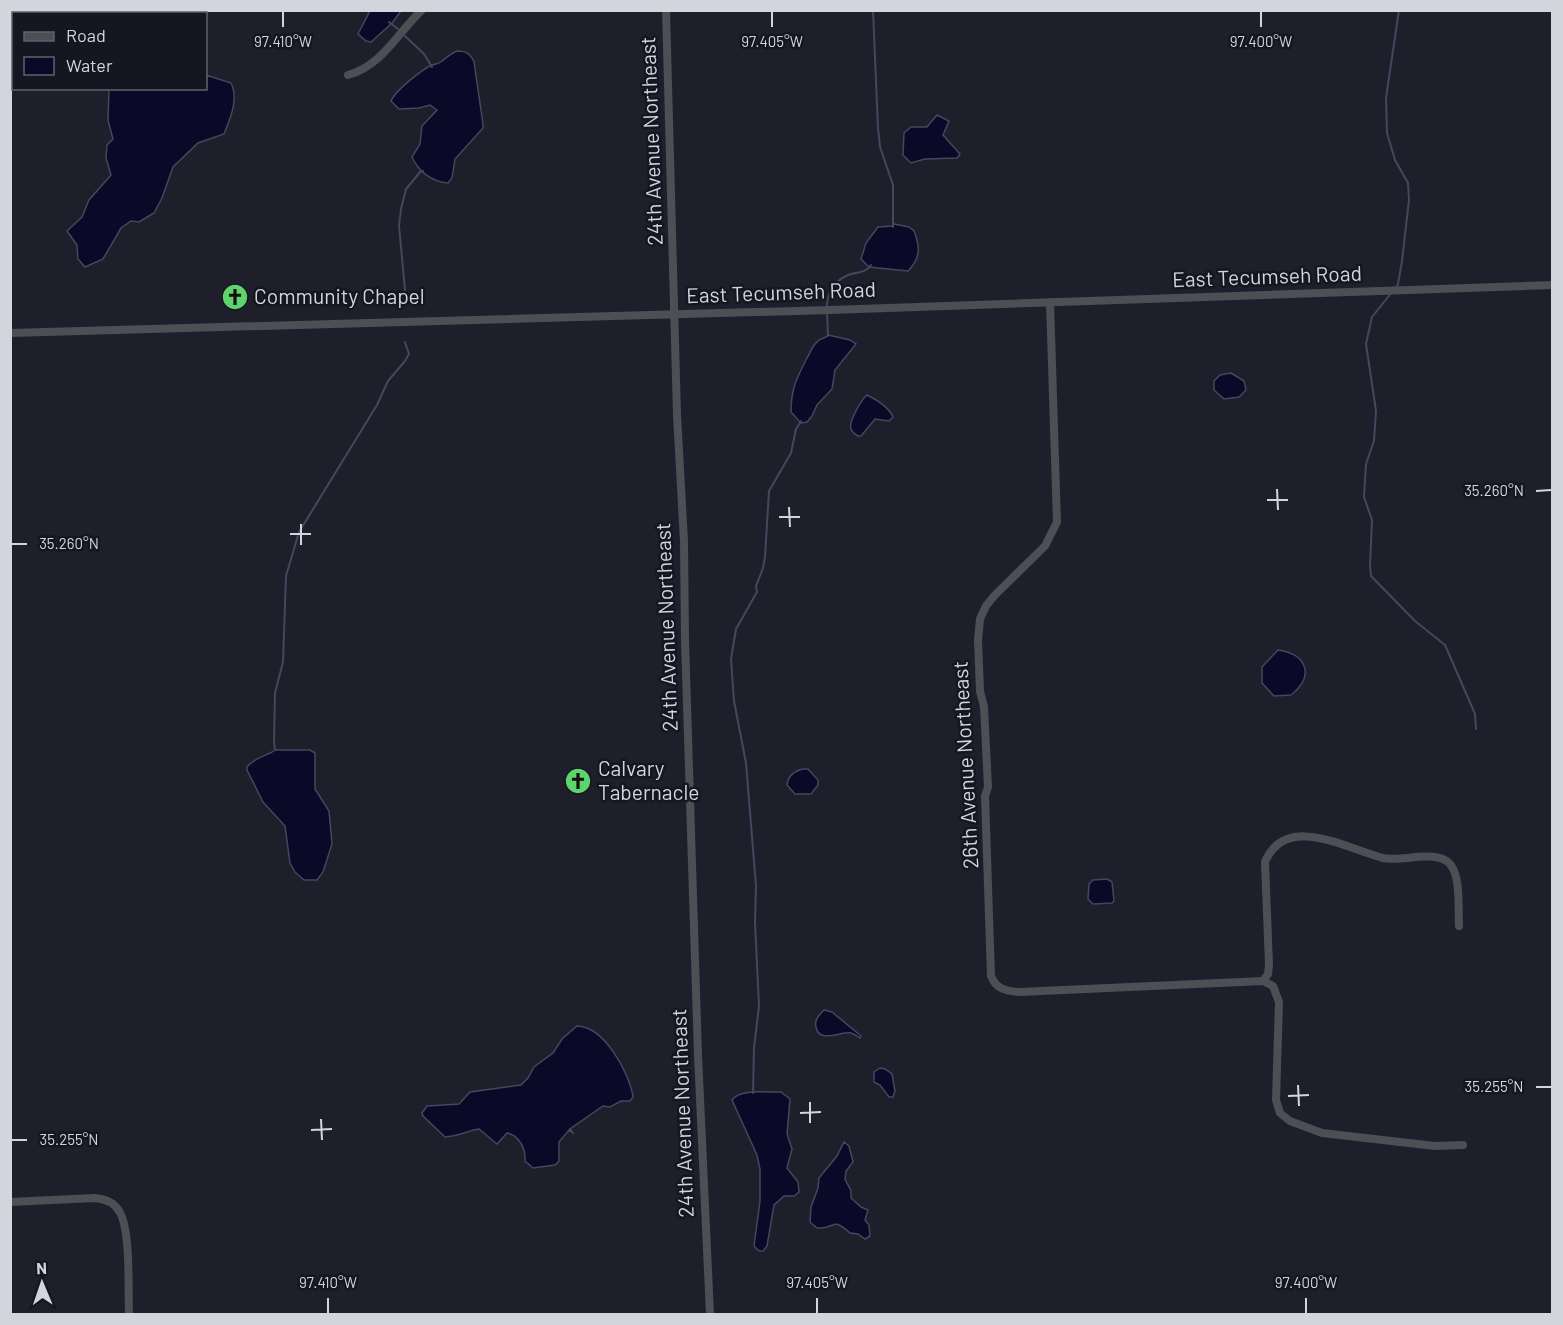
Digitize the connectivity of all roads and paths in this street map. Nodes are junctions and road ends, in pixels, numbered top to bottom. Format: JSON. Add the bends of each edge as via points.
{"nodes":[{"id":1,"x":422,"y":10,"type":"edge"},
{"id":2,"x":666,"y":10,"type":"edge"},
{"id":3,"x":348,"y":75,"type":"dead end"},
{"id":4,"x":1552,"y":285,"type":"edge"},
{"id":5,"x":1050,"y":302,"type":"junction"},
{"id":6,"x":676,"y":314,"type":"junction"},
{"id":7,"x":10,"y":333,"type":"edge"},
{"id":8,"x":1459,"y":926,"type":"dead end"},
{"id":9,"x":1263,"y":981,"type":"junction"},
{"id":10,"x":1463,"y":1145,"type":"dead end"},
{"id":11,"x":10,"y":1202,"type":"edge"},
{"id":12,"x":129,"y":1314,"type":"edge"},
{"id":13,"x":710,"y":1314,"type":"edge"}],
"edges":[{"from":1,"to":3,"type":"street","via":[[377,60]]},
{"from":2,"to":6,"type":"street","name":"24th Avenue Northeast"},
{"from":4,"to":5,"type":"street","name":"East Tecumseh Road"},
{"from":5,"to":6,"type":"street","name":"East Tecumseh Road"},
{"from":5,"to":9,"type":"street","name":"26th Avenue Northeast","via":[[1056,523],[1045,546],[986,606],[979,628],[988,787],[985,796],[991,976],[1003,990],[1018,992]]},
{"from":6,"to":7,"type":"street","name":"East Tecumseh Road"},
{"from":6,"to":13,"type":"street","name":"24th Avenue Northeast","via":[[698,1055]]},
{"from":8,"to":9,"type":"street","via":[[1456,876],[1444,859],[1385,858],[1322,838],[1296,837],[1272,849],[1265,862],[1269,965]]},
{"from":9,"to":10,"type":"street","via":[[1273,986],[1279,1002],[1276,1100],[1280,1113],[1296,1124],[1322,1133],[1427,1145]]},
{"from":11,"to":12,"type":"street","via":[[95,1198],[114,1204],[126,1231]]}]}
